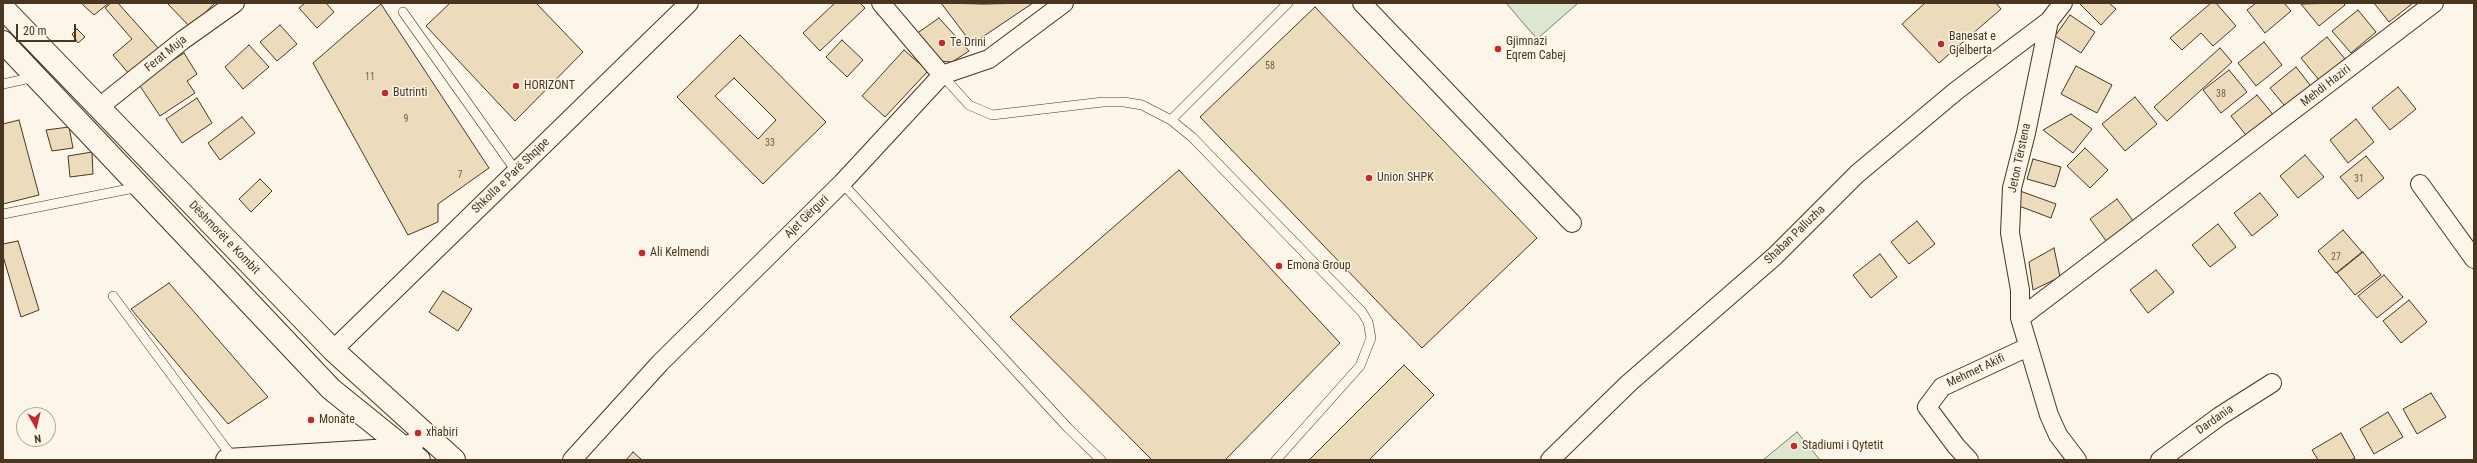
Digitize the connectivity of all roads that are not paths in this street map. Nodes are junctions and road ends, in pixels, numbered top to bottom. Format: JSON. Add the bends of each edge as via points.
{"nodes":[{"id":1,"x":235,"y":3,"type":"edge"},
{"id":2,"x":689,"y":3,"type":"edge"},
{"id":3,"x":881,"y":3,"type":"edge"},
{"id":4,"x":1064,"y":3,"type":"edge"},
{"id":5,"x":1288,"y":3,"type":"edge"},
{"id":6,"x":1362,"y":3,"type":"edge"},
{"id":7,"x":2062,"y":3,"type":"edge"},
{"id":8,"x":2434,"y":3,"type":"edge"},
{"id":9,"x":3,"y":8,"type":"edge"},
{"id":10,"x":403,"y":12,"type":"dead end"},
{"id":11,"x":2049,"y":21,"type":"junction"},
{"id":12,"x":3,"y":42,"type":"edge"},
{"id":13,"x":54,"y":62,"type":"junction"},
{"id":14,"x":942,"y":75,"type":"junction"},
{"id":15,"x":36,"y":77,"type":"junction"},
{"id":16,"x":3,"y":84,"type":"edge"},
{"id":17,"x":98,"y":108,"type":"junction"},
{"id":18,"x":1171,"y":120,"type":"junction"},
{"id":19,"x":516,"y":172,"type":"junction"},
{"id":20,"x":842,"y":183,"type":"junction"},
{"id":21,"x":2420,"y":184,"type":"dead end"},
{"id":22,"x":140,"y":187,"type":"junction"},
{"id":23,"x":3,"y":214,"type":"edge"},
{"id":24,"x":1572,"y":223,"type":"dead end"},
{"id":25,"x":2474,"y":259,"type":"edge"},
{"id":26,"x":113,"y":296,"type":"dead end"},
{"id":27,"x":2020,"y":318,"type":"junction"},
{"id":28,"x":2028,"y":347,"type":"junction"},
{"id":29,"x":333,"y":350,"type":"junction"},
{"id":30,"x":2272,"y":383,"type":"dead end"},
{"id":31,"x":425,"y":435,"type":"junction"},
{"id":32,"x":413,"y":454,"type":"edge"},
{"id":33,"x":341,"y":456,"type":"edge"},
{"id":34,"x":227,"y":460,"type":"edge"},
{"id":35,"x":234,"y":460,"type":"edge"},
{"id":36,"x":454,"y":460,"type":"edge"},
{"id":37,"x":572,"y":460,"type":"edge"},
{"id":38,"x":1101,"y":460,"type":"edge"},
{"id":39,"x":1276,"y":460,"type":"edge"},
{"id":40,"x":1550,"y":460,"type":"edge"},
{"id":41,"x":1969,"y":460,"type":"edge"},
{"id":42,"x":2077,"y":460,"type":"edge"},
{"id":43,"x":2160,"y":460,"type":"edge"}],
"edges":[{"from":1,"to":17,"type":"street","name":"Ferat Muja","via":[[183,40]]},
{"from":2,"to":19,"type":"street","name":"Shkolla e Parë Shqipe"},
{"from":3,"to":14,"type":"street"},
{"from":4,"to":14,"type":"street","name":"Ajet Gërguri","via":[[989,59]]},
{"from":5,"to":18,"type":"lane"},
{"from":6,"to":24,"type":"street"},
{"from":7,"to":11,"type":"street","name":"Jeton Tërstena"},
{"from":8,"to":27,"type":"street","name":"Mehdi Haziri"},
{"from":9,"to":13,"type":"street","name":"Dëshmorët e Kombit"},
{"from":10,"to":19,"type":"lane"},
{"from":11,"to":27,"type":"street","name":"Jeton Tërstena","via":[[2012,188],[2010,233],[2020,290]]},
{"from":11,"to":40,"type":"street","name":"Shaban Palluzha","via":[[1956,91],[1857,174],[1775,256],[1629,383]]},
{"from":12,"to":15,"type":"street","name":"Dëshmorët e Kombit"},
{"from":13,"to":15,"type":"street"},
{"from":13,"to":17,"type":"street","name":"Dëshmorët e Kombit"},
{"from":14,"to":18,"type":"lane","via":[[969,105],[992,115],[1102,102],[1124,102],[1142,105]]},
{"from":14,"to":20,"type":"street","name":"Ajet Gërguri"},
{"from":15,"to":16,"type":"lane"},
{"from":15,"to":22,"type":"street","name":"Dëshmorët e Kombit"},
{"from":17,"to":29,"type":"street","name":"Dëshmorët e Kombit"},
{"from":18,"to":39,"type":"lane","via":[[1192,137],[1362,312],[1370,329],[1369,347],[1360,366]]},
{"from":19,"to":29,"type":"street","name":"Shkolla e Parë Shqipe"},
{"from":20,"to":37,"type":"street","name":"Ajet Gërguri","via":[[660,363]]},
{"from":20,"to":38,"type":"lane","via":[[1068,428]]},
{"from":21,"to":25,"type":"street"},
{"from":22,"to":23,"type":"lane"},
{"from":22,"to":32,"type":"street","name":"Dëshmorët e Kombit","via":[[331,389]]},
{"from":26,"to":35,"type":"lane"},
{"from":27,"to":28,"type":"street","name":"Jeton Tërstena"},
{"from":28,"to":41,"type":"street","name":"Mehmet Akifi","via":[[1942,387],[1927,407]]},
{"from":28,"to":42,"type":"street","name":"Jeton Tërstena","via":[[2049,416],[2058,435]]},
{"from":29,"to":31,"type":"street","name":"Dëshmorët e Kombit"},
{"from":30,"to":43,"type":"street","name":"Dardania","via":[[2220,416]]},
{"from":31,"to":32,"type":"street"},
{"from":31,"to":36,"type":"street","name":"Dëshmorët e Kombit"},
{"from":32,"to":33,"type":"street"},
{"from":33,"to":35,"type":"street"},
{"from":34,"to":35,"type":"street"}]}
